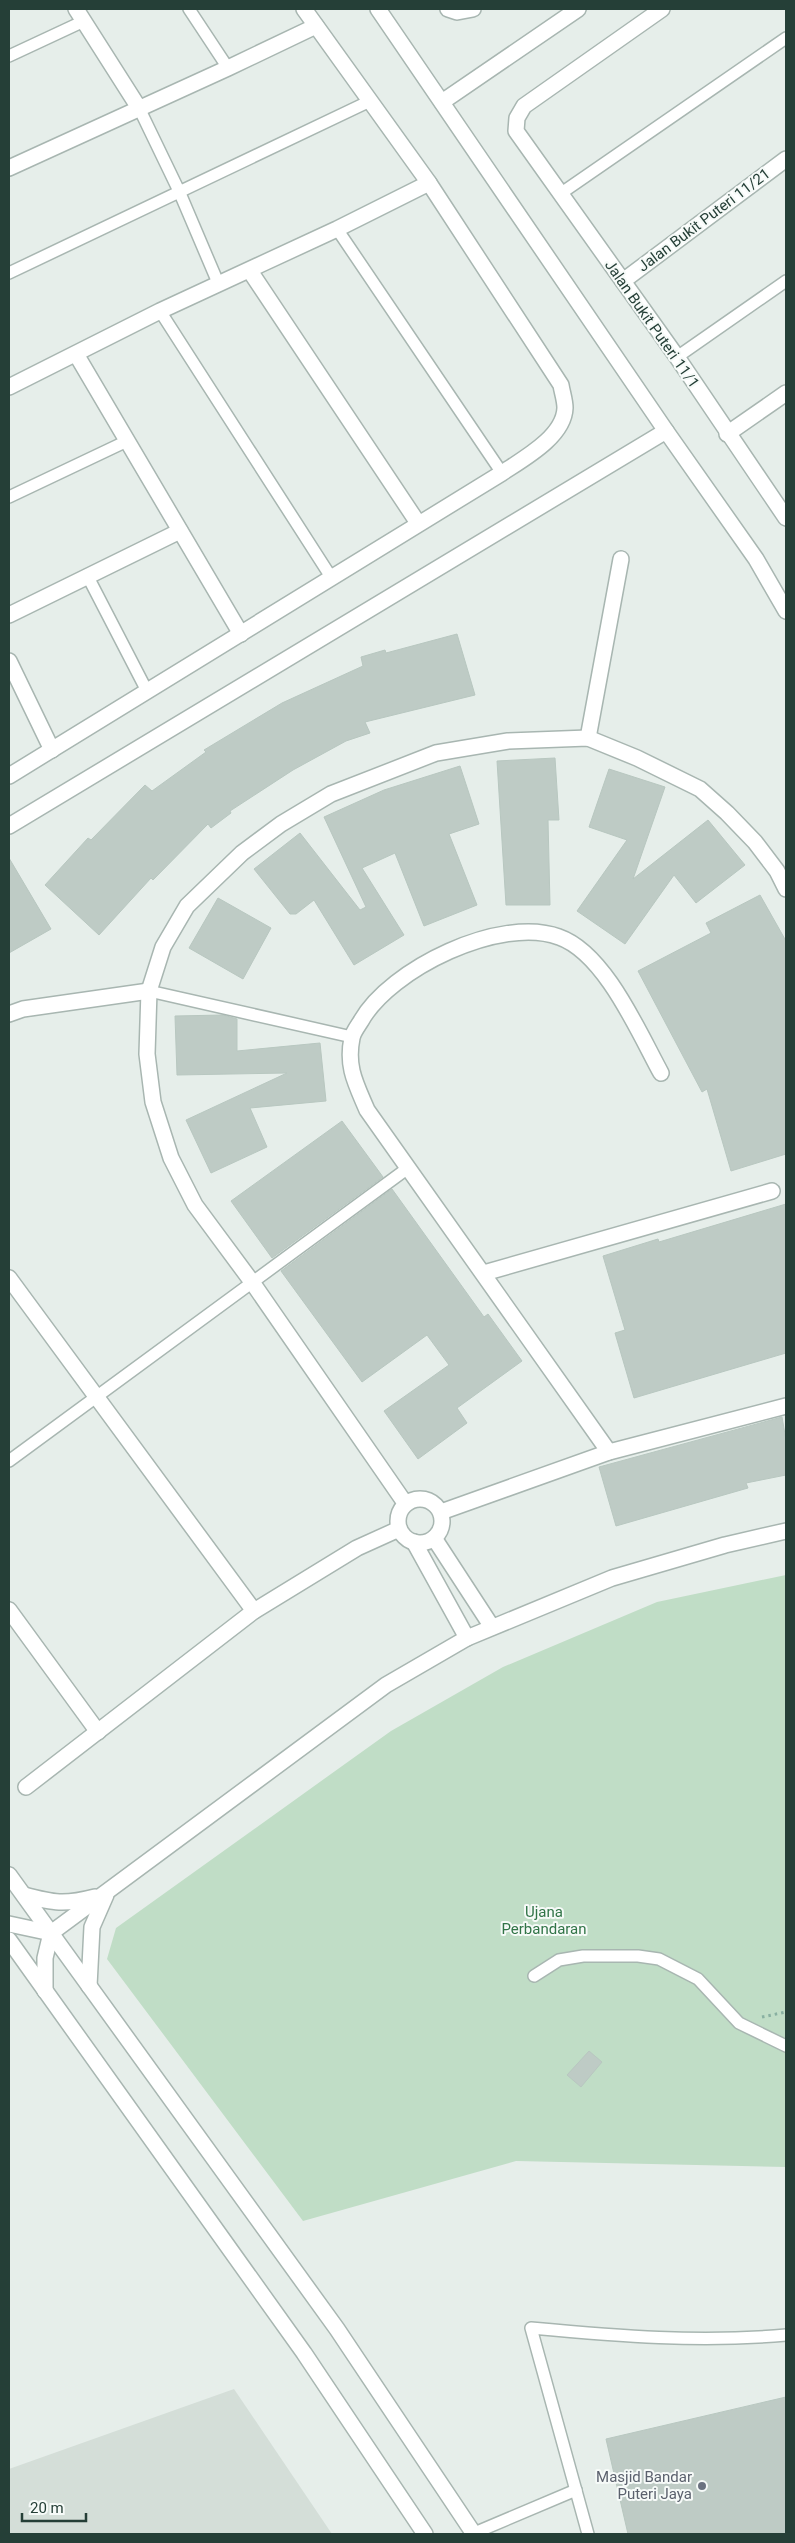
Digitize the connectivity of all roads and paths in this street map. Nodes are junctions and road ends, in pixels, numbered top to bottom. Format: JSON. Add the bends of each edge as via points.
{"nodes":[{"id":1,"x":189,"y":9,"type":"edge"},
{"id":2,"x":304,"y":9,"type":"edge"},
{"id":3,"x":378,"y":9,"type":"edge"},
{"id":4,"x":448,"y":9,"type":"edge"},
{"id":5,"x":473,"y":9,"type":"edge"},
{"id":6,"x":578,"y":9,"type":"edge"},
{"id":7,"x":662,"y":9,"type":"edge"},
{"id":8,"x":80,"y":15,"type":"edge"},
{"id":9,"x":316,"y":26,"type":"junction"},
{"id":10,"x":786,"y":38,"type":"edge"},
{"id":11,"x":9,"y":56,"type":"edge"},
{"id":12,"x":228,"y":68,"type":"junction"},
{"id":13,"x":370,"y":101,"type":"junction"},
{"id":14,"x":442,"y":102,"type":"junction"},
{"id":15,"x":139,"y":108,"type":"junction"},
{"id":16,"x":786,"y":160,"type":"edge"},
{"id":17,"x":9,"y":168,"type":"edge"},
{"id":18,"x":430,"y":183,"type":"junction"},
{"id":19,"x":179,"y":191,"type":"junction"},
{"id":20,"x":560,"y":194,"type":"junction"},
{"id":21,"x":338,"y":229,"type":"junction"},
{"id":22,"x":250,"y":271,"type":"junction"},
{"id":23,"x":9,"y":273,"type":"edge"},
{"id":24,"x":623,"y":281,"type":"junction"},
{"id":25,"x":786,"y":281,"type":"edge"},
{"id":26,"x":219,"y":285,"type":"junction"},
{"id":27,"x":160,"y":311,"type":"junction"},
{"id":28,"x":76,"y":354,"type":"junction"},
{"id":29,"x":677,"y":357,"type":"junction"},
{"id":30,"x":9,"y":387,"type":"edge"},
{"id":31,"x":786,"y":393,"type":"edge"},
{"id":32,"x":666,"y":431,"type":"junction"},
{"id":33,"x":728,"y":434,"type":"junction"},
{"id":34,"x":126,"y":441,"type":"junction"},
{"id":35,"x":502,"y":473,"type":"junction"},
{"id":36,"x":9,"y":497,"type":"edge"},
{"id":37,"x":786,"y":517,"type":"edge"},
{"id":38,"x":418,"y":524,"type":"junction"},
{"id":39,"x":180,"y":531,"type":"junction"},
{"id":40,"x":621,"y":559,"type":"dead end"},
{"id":41,"x":87,"y":575,"type":"junction"},
{"id":42,"x":331,"y":577,"type":"junction"},
{"id":43,"x":786,"y":611,"type":"edge"},
{"id":44,"x":9,"y":615,"type":"edge"},
{"id":45,"x":241,"y":634,"type":"junction"},
{"id":46,"x":9,"y":661,"type":"edge"},
{"id":47,"x":146,"y":691,"type":"junction"},
{"id":48,"x":588,"y":738,"type":"junction"},
{"id":49,"x":52,"y":750,"type":"junction"},
{"id":50,"x":9,"y":776,"type":"edge"},
{"id":51,"x":9,"y":826,"type":"edge"},
{"id":52,"x":781,"y":869,"type":"edge"},
{"id":53,"x":786,"y":889,"type":"edge"},
{"id":54,"x":149,"y":990,"type":"junction"},
{"id":55,"x":9,"y":1014,"type":"edge"},
{"id":56,"x":352,"y":1037,"type":"junction"},
{"id":57,"x":661,"y":1074,"type":"dead end"},
{"id":58,"x":408,"y":1168,"type":"junction"},
{"id":59,"x":772,"y":1191,"type":"dead end"},
{"id":60,"x":484,"y":1273,"type":"junction"},
{"id":61,"x":9,"y":1278,"type":"edge"},
{"id":62,"x":252,"y":1282,"type":"junction"},
{"id":63,"x":95,"y":1398,"type":"junction"},
{"id":64,"x":786,"y":1406,"type":"edge"},
{"id":65,"x":609,"y":1452,"type":"junction"},
{"id":66,"x":9,"y":1461,"type":"edge"},
{"id":67,"x":405,"y":1503,"type":"junction"},
{"id":68,"x":440,"y":1512,"type":"junction"},
{"id":69,"x":399,"y":1529,"type":"junction"},
{"id":70,"x":786,"y":1531,"type":"edge"},
{"id":71,"x":434,"y":1538,"type":"junction"},
{"id":72,"x":414,"y":1542,"type":"junction"},
{"id":73,"x":9,"y":1610,"type":"edge"},
{"id":74,"x":254,"y":1611,"type":"junction"},
{"id":75,"x":492,"y":1627,"type":"junction"},
{"id":76,"x":467,"y":1638,"type":"junction"},
{"id":77,"x":98,"y":1732,"type":"junction"},
{"id":78,"x":26,"y":1788,"type":"dead end"},
{"id":79,"x":9,"y":1875,"type":"edge"},
{"id":80,"x":106,"y":1894,"type":"junction"},
{"id":81,"x":24,"y":1895,"type":"junction"},
{"id":82,"x":9,"y":1924,"type":"edge"},
{"id":83,"x":51,"y":1933,"type":"junction"},
{"id":84,"x":9,"y":1940,"type":"edge"},
{"id":85,"x":534,"y":1976,"type":"dead end"},
{"id":86,"x":89,"y":1986,"type":"junction"},
{"id":87,"x":45,"y":1992,"type":"junction"},
{"id":88,"x":786,"y":2046,"type":"edge"},
{"id":89,"x":786,"y":2335,"type":"edge"},
{"id":90,"x":576,"y":2490,"type":"junction"},
{"id":91,"x":426,"y":2534,"type":"edge"},
{"id":92,"x":473,"y":2534,"type":"edge"},
{"id":93,"x":588,"y":2534,"type":"edge"}],
"edges":[{"from":1,"to":12,"type":"lane"},
{"from":2,"to":9,"type":"street"},
{"from":3,"to":14,"type":"street"},
{"from":4,"to":5,"type":"street","via":[[457,12]]},
{"from":6,"to":14,"type":"street"},
{"from":7,"to":20,"type":"street","name":"Jalan Bukit Puteri 11/1","via":[[524,106],[516,118],[516,131]]},
{"from":8,"to":11,"type":"lane"},
{"from":8,"to":15,"type":"street"},
{"from":9,"to":12,"type":"street"},
{"from":9,"to":13,"type":"street"},
{"from":10,"to":20,"type":"lane"},
{"from":12,"to":15,"type":"street"},
{"from":13,"to":18,"type":"street"},
{"from":13,"to":19,"type":"lane"},
{"from":14,"to":32,"type":"street"},
{"from":15,"to":17,"type":"street"},
{"from":15,"to":19,"type":"lane"},
{"from":16,"to":24,"type":"street","name":"Jalan Bukit Puteri 11/21"},
{"from":18,"to":21,"type":"street"},
{"from":18,"to":35,"type":"street","via":[[561,385],[565,409],[557,428],[547,442]]},
{"from":19,"to":23,"type":"lane"},
{"from":19,"to":26,"type":"lane"},
{"from":20,"to":24,"type":"street","name":"Jalan Bukit Puteri 11/1"},
{"from":21,"to":22,"type":"street"},
{"from":21,"to":35,"type":"lane"},
{"from":22,"to":26,"type":"street"},
{"from":22,"to":38,"type":"street"},
{"from":24,"to":29,"type":"street","name":"Jalan Bukit Puteri 11/1"},
{"from":25,"to":29,"type":"lane"},
{"from":26,"to":27,"type":"street"},
{"from":27,"to":28,"type":"street"},
{"from":27,"to":42,"type":"lane"},
{"from":28,"to":30,"type":"street"},
{"from":28,"to":34,"type":"street"},
{"from":29,"to":33,"type":"street","name":"Jalan Bukit Puteri 11/1"},
{"from":31,"to":33,"type":"street"},
{"from":32,"to":43,"type":"street","via":[[756,558]]},
{"from":32,"to":51,"type":"street"},
{"from":33,"to":37,"type":"street","name":"Jalan Bukit Puteri 11/1"},
{"from":34,"to":36,"type":"lane"},
{"from":34,"to":39,"type":"street"},
{"from":35,"to":38,"type":"street"},
{"from":38,"to":42,"type":"street"},
{"from":39,"to":41,"type":"street"},
{"from":39,"to":45,"type":"street"},
{"from":40,"to":48,"type":"street"},
{"from":41,"to":44,"type":"street"},
{"from":41,"to":47,"type":"lane"},
{"from":42,"to":45,"type":"street"},
{"from":45,"to":47,"type":"street"},
{"from":46,"to":49,"type":"street"},
{"from":47,"to":49,"type":"street"},
{"from":48,"to":52,"type":"street","via":[[700,789]]},
{"from":48,"to":54,"type":"street","via":[[508,741],[436,753],[331,794],[281,824],[242,853],[187,906],[163,947]]},
{"from":49,"to":50,"type":"street"},
{"from":52,"to":53,"type":"street"},
{"from":54,"to":55,"type":"street"},
{"from":54,"to":56,"type":"lane"},
{"from":54,"to":62,"type":"street","via":[[147,1054],[153,1102],[171,1158],[195,1205]]},
{"from":56,"to":57,"type":"street","via":[[374,1002],[419,967],[459,947],[500,935],[531,932],[559,937],[588,956],[611,983]]},
{"from":56,"to":58,"type":"street","via":[[350,1071],[367,1110]]},
{"from":58,"to":60,"type":"street"},
{"from":58,"to":62,"type":"lane"},
{"from":59,"to":60,"type":"street"},
{"from":60,"to":65,"type":"street"},
{"from":61,"to":63,"type":"street"},
{"from":62,"to":63,"type":"lane"},
{"from":62,"to":67,"type":"street"},
{"from":63,"to":66,"type":"lane"},
{"from":63,"to":74,"type":"street"},
{"from":64,"to":65,"type":"street"},
{"from":65,"to":68,"type":"street"},
{"from":67,"to":68,"type":"street","via":[[425,1498]]},
{"from":67,"to":69,"type":"street","via":[[398,1515]]},
{"from":68,"to":71,"type":"street","via":[[442,1526]]},
{"from":69,"to":72,"type":"street","via":[[407,1540]]},
{"from":69,"to":74,"type":"street","via":[[357,1548]]},
{"from":70,"to":75,"type":"street","via":[[612,1578]]},
{"from":71,"to":72,"type":"street","via":[[428,1542]]},
{"from":71,"to":75,"type":"street"},
{"from":72,"to":76,"type":"street"},
{"from":73,"to":77,"type":"street"},
{"from":74,"to":77,"type":"street"},
{"from":75,"to":76,"type":"street"},
{"from":76,"to":80,"type":"street","via":[[386,1685]]},
{"from":77,"to":78,"type":"street"},
{"from":79,"to":81,"type":"street"},
{"from":80,"to":81,"type":"street","via":[[69,1904]]},
{"from":80,"to":83,"type":"street"},
{"from":80,"to":86,"type":"street","via":[[92,1927]]},
{"from":81,"to":83,"type":"street"},
{"from":82,"to":83,"type":"street"},
{"from":83,"to":86,"type":"street"},
{"from":83,"to":87,"type":"street","via":[[45,1958]]},
{"from":84,"to":87,"type":"street"},
{"from":85,"to":88,"type":"lane","via":[[559,1960],[583,1956],[659,1959],[698,1980],[739,2023]]},
{"from":86,"to":92,"type":"street","via":[[337,2329]]},
{"from":87,"to":91,"type":"street","via":[[304,2353]]},
{"from":89,"to":90,"type":"lane","via":[[736,2340],[663,2340],[532,2328]]},
{"from":90,"to":92,"type":"lane"},
{"from":90,"to":93,"type":"lane"}]}
